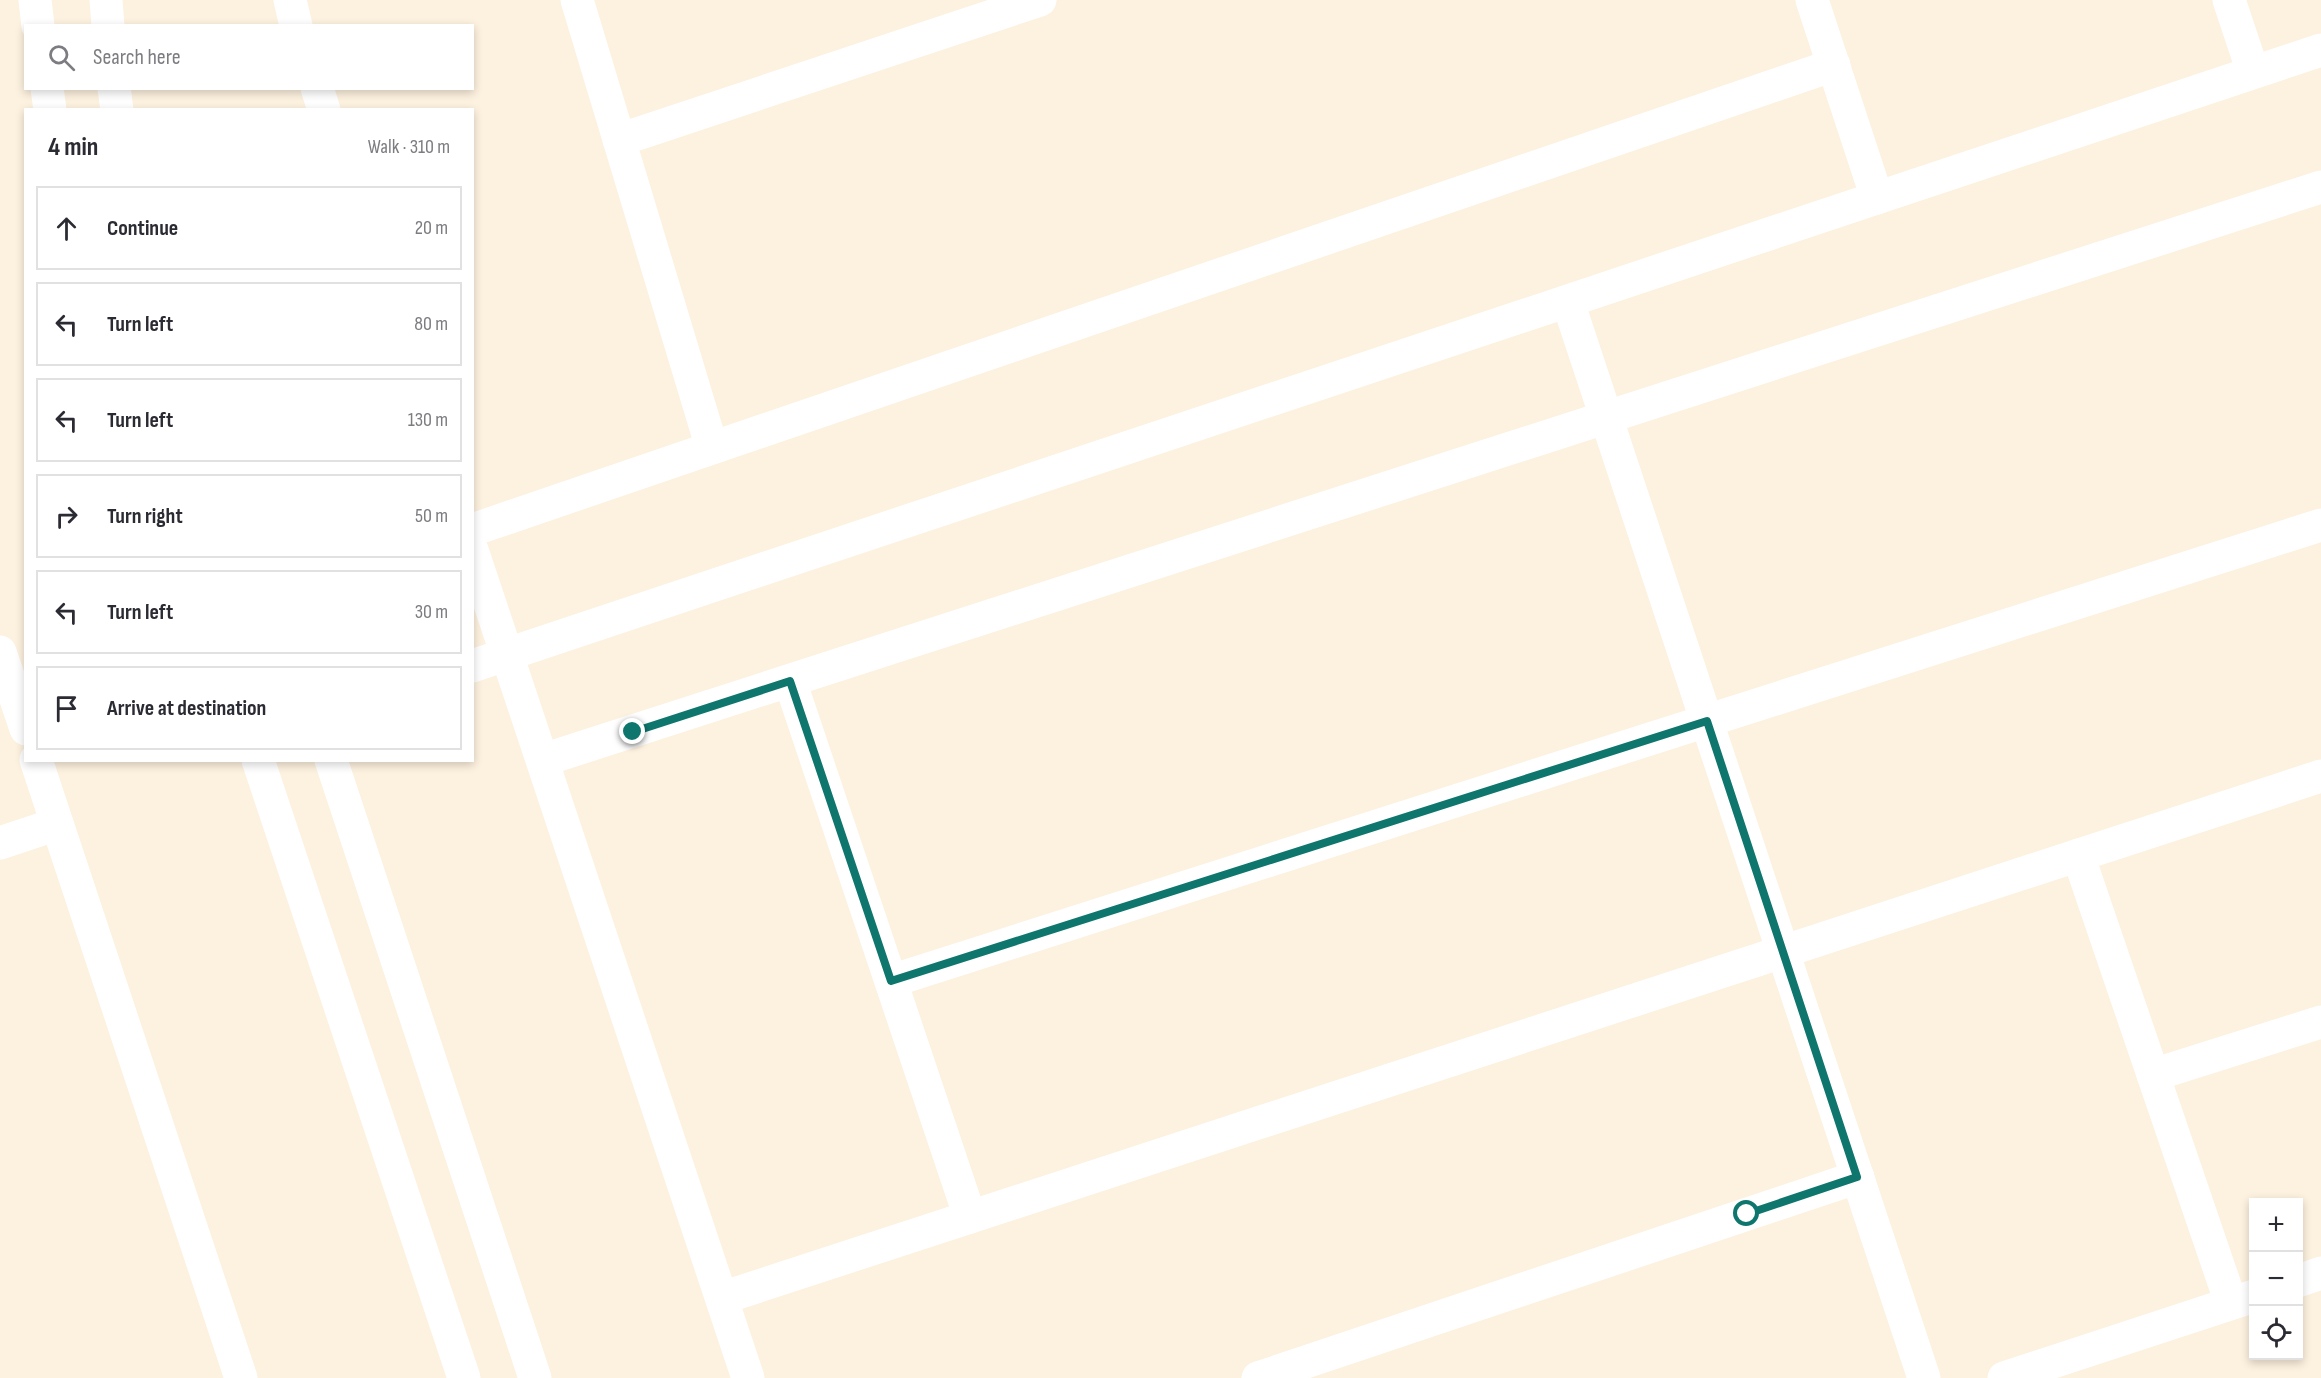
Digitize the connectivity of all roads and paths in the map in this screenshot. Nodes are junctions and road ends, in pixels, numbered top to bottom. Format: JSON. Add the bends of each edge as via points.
{"nodes":[{"id":1,"x":35,"y":0,"type":"edge"},
{"id":2,"x":106,"y":0,"type":"edge"},
{"id":3,"x":290,"y":0,"type":"edge"},
{"id":4,"x":577,"y":0,"type":"edge"},
{"id":5,"x":1040,"y":0,"type":"edge"},
{"id":6,"x":1812,"y":0,"type":"edge"},
{"id":7,"x":2229,"y":0,"type":"edge"},
{"id":8,"x":38,"y":24,"type":"edge"},
{"id":9,"x":108,"y":24,"type":"edge"},
{"id":10,"x":296,"y":24,"type":"edge"},
{"id":11,"x":2321,"y":50,"type":"edge"},
{"id":12,"x":1834,"y":65,"type":"junction"},
{"id":13,"x":2253,"y":72,"type":"junction"},
{"id":14,"x":47,"y":90,"type":"edge"},
{"id":15,"x":114,"y":90,"type":"edge"},
{"id":16,"x":318,"y":90,"type":"edge"},
{"id":17,"x":50,"y":108,"type":"edge"},
{"id":18,"x":117,"y":108,"type":"edge"},
{"id":19,"x":323,"y":108,"type":"edge"},
{"id":20,"x":620,"y":140,"type":"junction"},
{"id":21,"x":2321,"y":188,"type":"edge"},
{"id":22,"x":1877,"y":198,"type":"junction"},
{"id":23,"x":1568,"y":302,"type":"junction"},
{"id":24,"x":1606,"y":418,"type":"junction"},
{"id":25,"x":712,"y":448,"type":"junction"},
{"id":26,"x":2321,"y":525,"type":"edge"},
{"id":27,"x":474,"y":529,"type":"edge"},
{"id":28,"x":474,"y":556,"type":"edge"},
{"id":29,"x":0,"y":652,"type":"edge"},
{"id":30,"x":508,"y":654,"type":"junction"},
{"id":31,"x":474,"y":665,"type":"edge"},
{"id":32,"x":790,"y":681,"type":"junction"},
{"id":33,"x":1707,"y":721,"type":"junction"},
{"id":34,"x":24,"y":723,"type":"edge"},
{"id":35,"x":543,"y":760,"type":"junction"},
{"id":36,"x":37,"y":762,"type":"edge"},
{"id":37,"x":259,"y":762,"type":"edge"},
{"id":38,"x":332,"y":762,"type":"edge"},
{"id":39,"x":2321,"y":776,"type":"edge"},
{"id":40,"x":57,"y":824,"type":"junction"},
{"id":41,"x":0,"y":843,"type":"edge"},
{"id":42,"x":2078,"y":855,"type":"junction"},
{"id":43,"x":1783,"y":952,"type":"junction"},
{"id":44,"x":891,"y":981,"type":"junction"},
{"id":45,"x":2321,"y":1022,"type":"edge"},
{"id":46,"x":2153,"y":1075,"type":"junction"},
{"id":47,"x":1857,"y":1177,"type":"junction"},
{"id":48,"x":970,"y":1217,"type":"junction"},
{"id":49,"x":2321,"y":1274,"type":"edge"},
{"id":50,"x":2303,"y":1279,"type":"edge"},
{"id":51,"x":722,"y":1298,"type":"junction"},
{"id":52,"x":2242,"y":1300,"type":"edge"},
{"id":53,"x":242,"y":1378,"type":"edge"},
{"id":54,"x":464,"y":1378,"type":"edge"},
{"id":55,"x":535,"y":1378,"type":"edge"},
{"id":56,"x":748,"y":1378,"type":"edge"},
{"id":57,"x":1258,"y":1378,"type":"edge"},
{"id":58,"x":1924,"y":1378,"type":"edge"},
{"id":59,"x":2004,"y":1378,"type":"edge"}],
"edges":[{"from":1,"to":8,"type":"street"},
{"from":2,"to":9,"type":"street"},
{"from":3,"to":10,"type":"street"},
{"from":4,"to":20,"type":"street"},
{"from":5,"to":20,"type":"street"},
{"from":6,"to":12,"type":"street"},
{"from":7,"to":13,"type":"street"},
{"from":11,"to":13,"type":"street"},
{"from":12,"to":22,"type":"street"},
{"from":12,"to":25,"type":"street"},
{"from":13,"to":22,"type":"street"},
{"from":14,"to":17,"type":"street"},
{"from":15,"to":18,"type":"street"},
{"from":16,"to":19,"type":"street"},
{"from":20,"to":25,"type":"street"},
{"from":21,"to":24,"type":"street"},
{"from":22,"to":23,"type":"street"},
{"from":23,"to":24,"type":"street"},
{"from":23,"to":30,"type":"street"},
{"from":24,"to":32,"type":"street"},
{"from":24,"to":33,"type":"street"},
{"from":25,"to":27,"type":"street"},
{"from":26,"to":33,"type":"street"},
{"from":28,"to":30,"type":"street"},
{"from":29,"to":34,"type":"street"},
{"from":30,"to":31,"type":"street"},
{"from":30,"to":35,"type":"street"},
{"from":32,"to":35,"type":"street"},
{"from":32,"to":44,"type":"street"},
{"from":33,"to":43,"type":"street"},
{"from":33,"to":44,"type":"street"},
{"from":35,"to":51,"type":"street"},
{"from":36,"to":40,"type":"street"},
{"from":37,"to":54,"type":"street"},
{"from":38,"to":55,"type":"street"},
{"from":39,"to":42,"type":"street"},
{"from":40,"to":41,"type":"street"},
{"from":40,"to":53,"type":"street"},
{"from":42,"to":43,"type":"street"},
{"from":42,"to":46,"type":"street"},
{"from":43,"to":47,"type":"street"},
{"from":43,"to":48,"type":"street"},
{"from":44,"to":48,"type":"street"},
{"from":45,"to":46,"type":"street"},
{"from":46,"to":52,"type":"street"},
{"from":47,"to":57,"type":"street"},
{"from":47,"to":58,"type":"street"},
{"from":48,"to":51,"type":"street"},
{"from":49,"to":50,"type":"street"},
{"from":51,"to":56,"type":"street"},
{"from":52,"to":59,"type":"street"}]}
